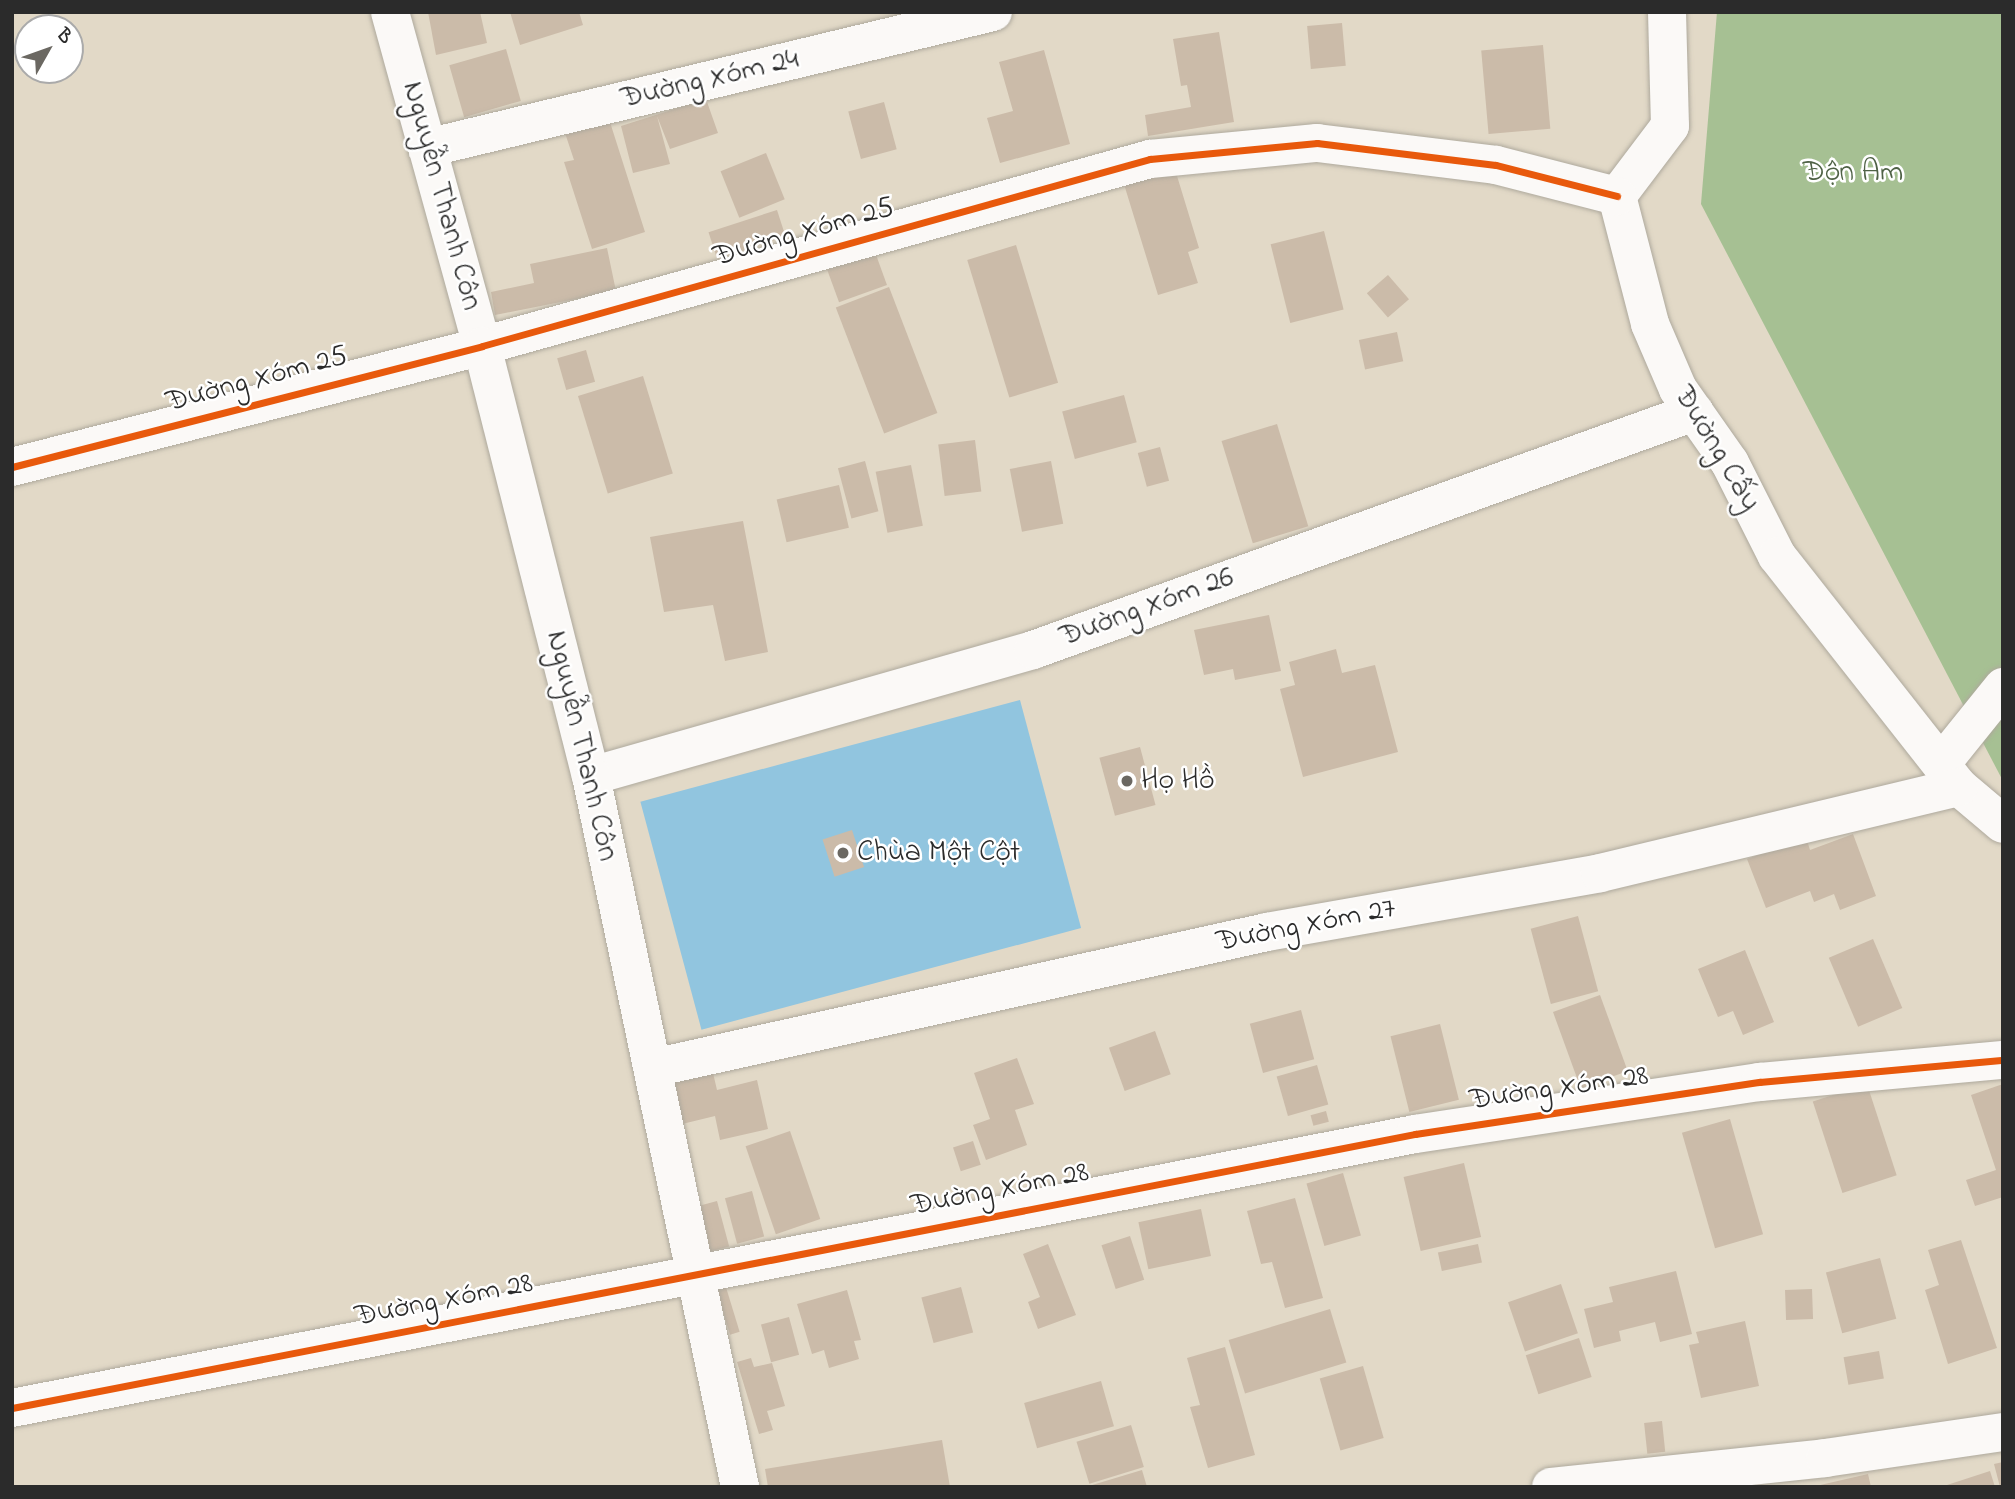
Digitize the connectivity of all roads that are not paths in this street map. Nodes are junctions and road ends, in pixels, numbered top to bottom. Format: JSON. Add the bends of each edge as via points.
{"nodes":[{"id":1,"x":390,"y":12,"type":"edge"},
{"id":2,"x":993,"y":12,"type":"edge"},
{"id":3,"x":1667,"y":12,"type":"edge"},
{"id":4,"x":427,"y":148,"type":"junction"},
{"id":5,"x":1618,"y":196,"type":"junction"},
{"id":6,"x":482,"y":346,"type":"junction"},
{"id":7,"x":1694,"y":412,"type":"junction"},
{"id":8,"x":12,"y":467,"type":"edge"},
{"id":9,"x":2003,"y":687,"type":"edge"},
{"id":10,"x":591,"y":775,"type":"junction"},
{"id":11,"x":1950,"y":776,"type":"junction"},
{"id":12,"x":2003,"y":824,"type":"edge"},
{"id":13,"x":2003,"y":1060,"type":"edge"},
{"id":14,"x":653,"y":1068,"type":"junction"},
{"id":15,"x":693,"y":1275,"type":"junction"},
{"id":16,"x":12,"y":1408,"type":"edge"},
{"id":17,"x":2003,"y":1432,"type":"edge"},
{"id":18,"x":740,"y":1487,"type":"edge"},
{"id":19,"x":1551,"y":1487,"type":"edge"}],
"edges":[{"from":1,"to":4,"type":"street","name":"Nguyễn Thanh Côn"},
{"from":2,"to":4,"type":"street","name":"Đường Xóm 24"},
{"from":3,"to":5,"type":"street","via":[[1670,126]]},
{"from":4,"to":6,"type":"street","name":"Nguyễn Thanh Côn"},
{"from":5,"to":6,"type":"street","name":"Đường Xóm 25","via":[[1496,165],[1317,143],[1150,159]]},
{"from":5,"to":7,"type":"street","name":"Đường Cấy","via":[[1650,324],[1678,389]]},
{"from":6,"to":8,"type":"street","name":"Đường Xóm 25"},
{"from":6,"to":10,"type":"street","name":"Nguyễn Thanh Côn"},
{"from":7,"to":10,"type":"street","name":"Đường Xóm 26","via":[[1033,650]]},
{"from":7,"to":11,"type":"street","name":"Đường Cấy","via":[[1730,463],[1777,555]]},
{"from":9,"to":11,"type":"street"},
{"from":10,"to":14,"type":"street","name":"Nguyễn Thanh Côn"},
{"from":11,"to":12,"type":"street","name":"Đường Cấy"},
{"from":11,"to":14,"type":"street","name":"Đường Xóm 27","via":[[1600,873],[1266,932]]},
{"from":13,"to":15,"type":"street","name":"Đường Xóm 28","via":[[1760,1082],[1415,1134]]},
{"from":14,"to":15,"type":"street","name":"Nguyễn Thanh Côn"},
{"from":15,"to":16,"type":"street","name":"Đường Xóm 28"},
{"from":15,"to":18,"type":"street","name":"Nguyễn Thanh Côn"},
{"from":17,"to":19,"type":"street","via":[[1825,1458]]}]}
